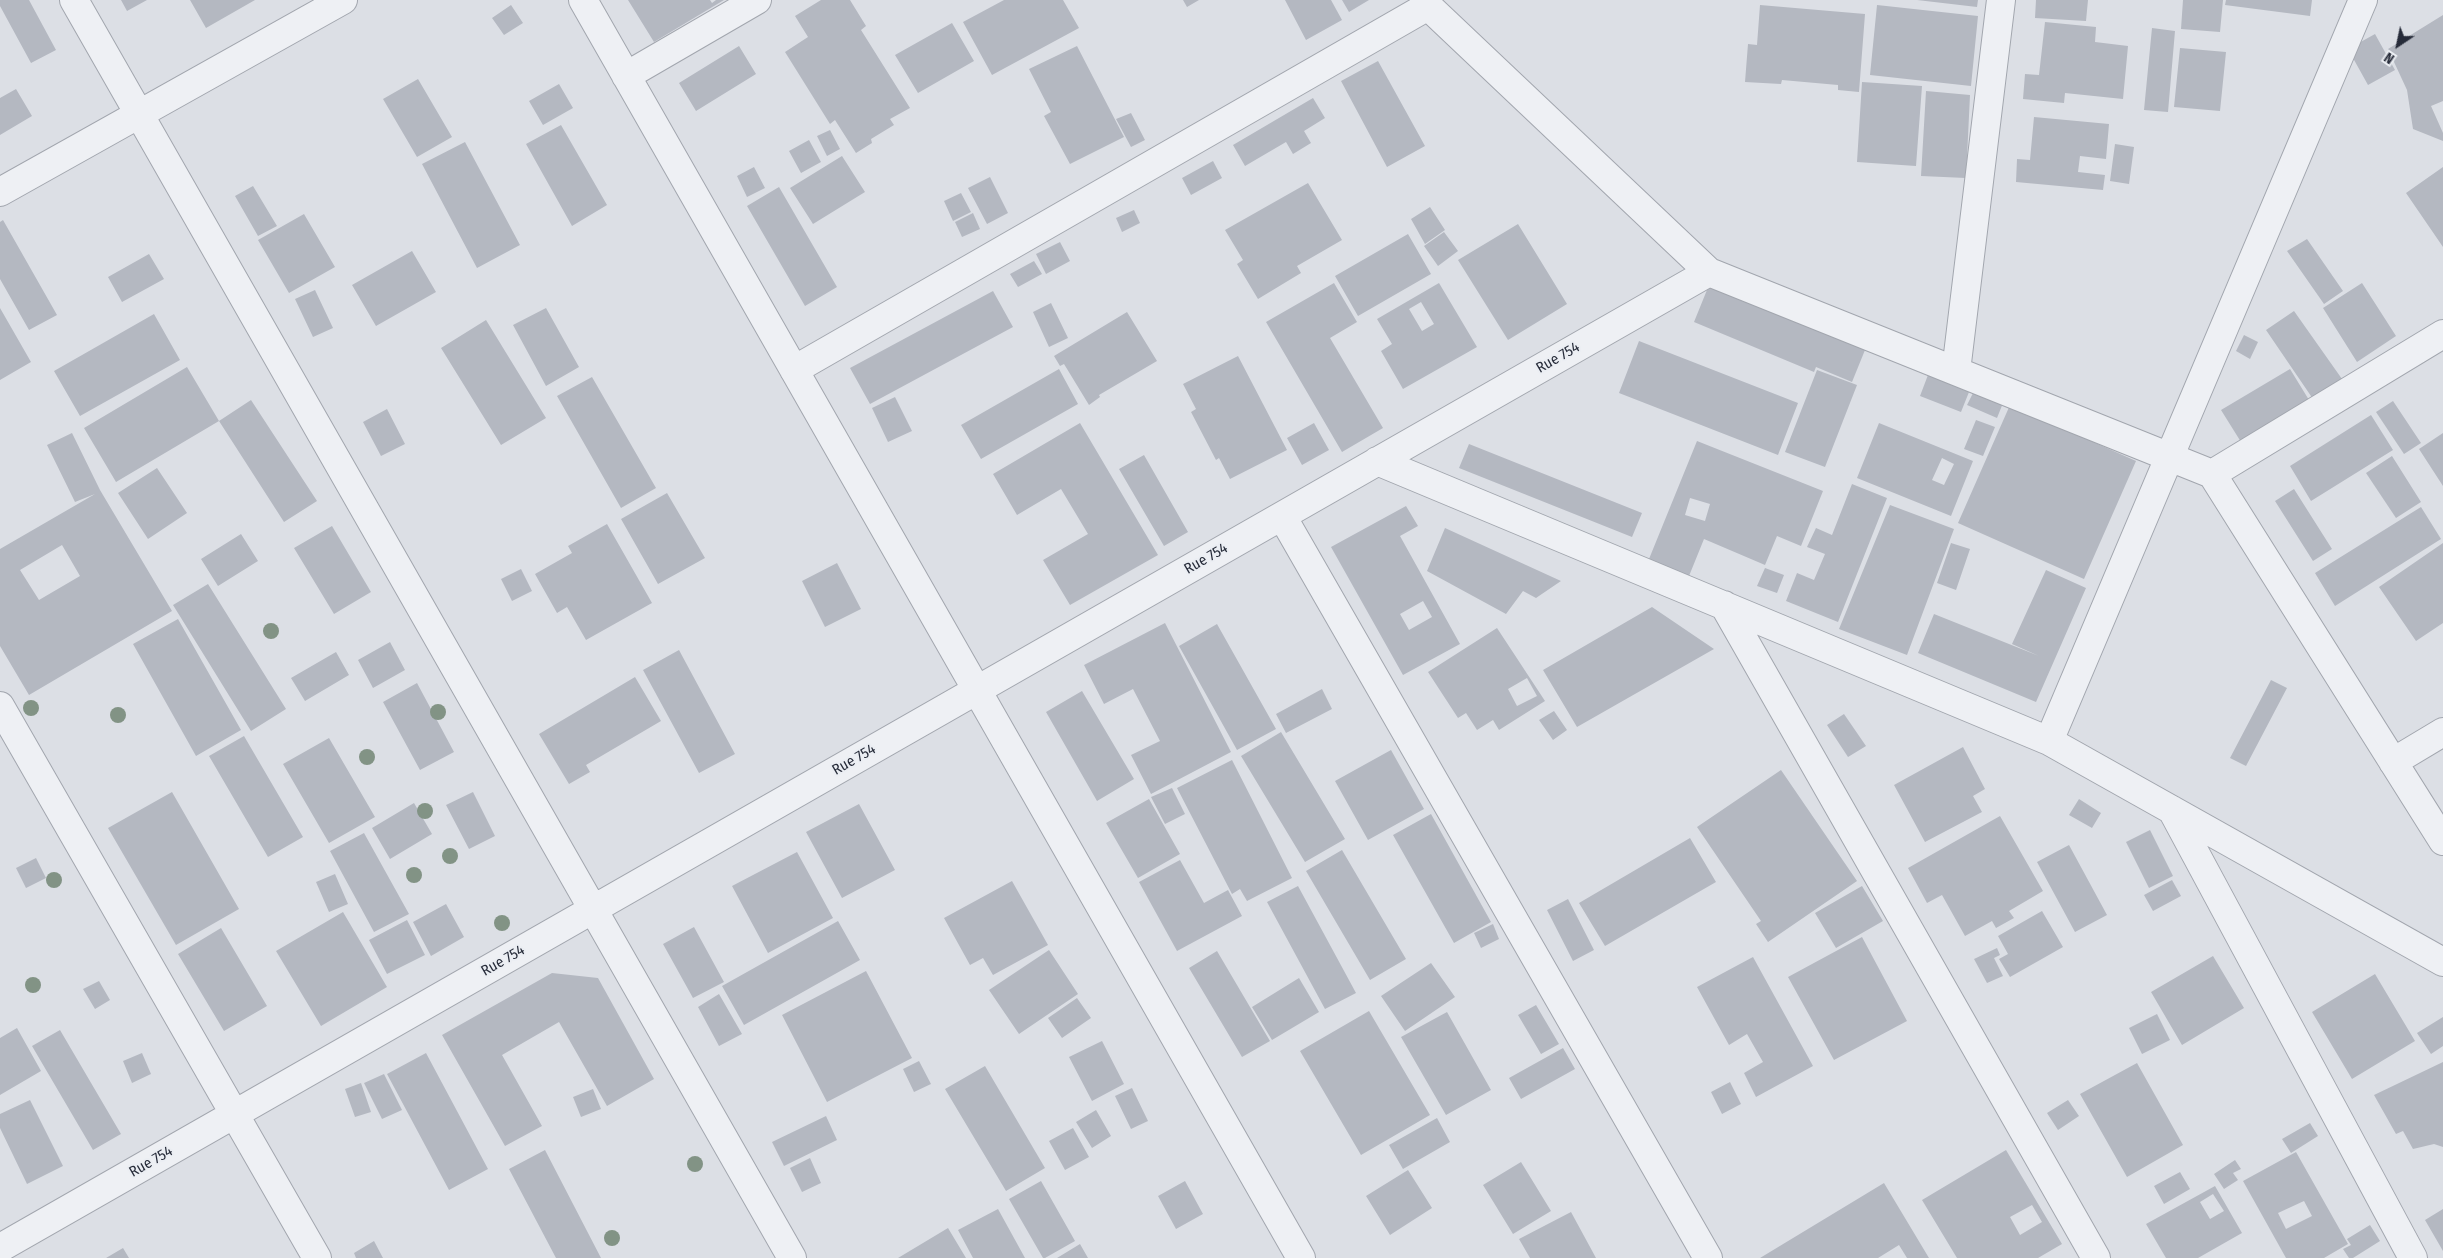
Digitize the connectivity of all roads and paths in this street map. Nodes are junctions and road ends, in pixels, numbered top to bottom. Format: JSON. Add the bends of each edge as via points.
{"nodes":[{"id":1,"x":74,"y":0,"type":"edge"},
{"id":2,"x":344,"y":0,"type":"edge"},
{"id":3,"x":583,"y":0,"type":"edge"},
{"id":4,"x":757,"y":0,"type":"edge"},
{"id":5,"x":2001,"y":0,"type":"edge"},
{"id":6,"x":2364,"y":0,"type":"edge"},
{"id":7,"x":1429,"y":3,"type":"edge"},
{"id":8,"x":626,"y":76,"type":"junction"},
{"id":9,"x":139,"y":114,"type":"junction"},
{"id":10,"x":0,"y":192,"type":"edge"},
{"id":11,"x":1709,"y":272,"type":"junction"},
{"id":12,"x":2443,"y":334,"type":"edge"},
{"id":13,"x":794,"y":370,"type":"junction"},
{"id":14,"x":1956,"y":371,"type":"junction"},
{"id":15,"x":2169,"y":457,"type":"junction"},
{"id":16,"x":1377,"y":461,"type":"junction"},
{"id":17,"x":2212,"y":474,"type":"junction"},
{"id":18,"x":1282,"y":516,"type":"junction"},
{"id":19,"x":1724,"y":605,"type":"junction"},
{"id":20,"x":977,"y":690,"type":"junction"},
{"id":21,"x":0,"y":706,"type":"edge"},
{"id":22,"x":2443,"y":732,"type":"edge"},
{"id":23,"x":2048,"y":741,"type":"junction"},
{"id":24,"x":2393,"y":762,"type":"junction"},
{"id":25,"x":2172,"y":810,"type":"junction"},
{"id":26,"x":2443,"y":841,"type":"edge"},
{"id":27,"x":593,"y":909,"type":"junction"},
{"id":28,"x":2443,"y":962,"type":"edge"},
{"id":29,"x":234,"y":1115,"type":"junction"},
{"id":30,"x":0,"y":1248,"type":"edge"},
{"id":31,"x":317,"y":1258,"type":"edge"},
{"id":32,"x":792,"y":1258,"type":"edge"},
{"id":33,"x":1301,"y":1258,"type":"edge"},
{"id":34,"x":1708,"y":1258,"type":"edge"},
{"id":35,"x":2096,"y":1258,"type":"edge"},
{"id":36,"x":2413,"y":1258,"type":"edge"}],
"edges":[{"from":1,"to":9,"type":"street"},
{"from":2,"to":9,"type":"street"},
{"from":3,"to":8,"type":"street"},
{"from":4,"to":8,"type":"street"},
{"from":5,"to":14,"type":"street"},
{"from":6,"to":15,"type":"street"},
{"from":7,"to":11,"type":"street"},
{"from":7,"to":13,"type":"street"},
{"from":8,"to":13,"type":"street"},
{"from":9,"to":10,"type":"street"},
{"from":9,"to":27,"type":"street"},
{"from":11,"to":14,"type":"street"},
{"from":11,"to":16,"type":"street","name":"Rue 754"},
{"from":12,"to":17,"type":"street"},
{"from":13,"to":20,"type":"street"},
{"from":14,"to":15,"type":"street"},
{"from":15,"to":17,"type":"street"},
{"from":15,"to":23,"type":"street"},
{"from":16,"to":18,"type":"street","name":"Rue 754"},
{"from":16,"to":19,"type":"street"},
{"from":17,"to":24,"type":"street"},
{"from":18,"to":20,"type":"street","name":"Rue 754"},
{"from":18,"to":34,"type":"street"},
{"from":19,"to":23,"type":"street"},
{"from":19,"to":35,"type":"street"},
{"from":20,"to":27,"type":"street","name":"Rue 754"},
{"from":20,"to":33,"type":"street"},
{"from":21,"to":29,"type":"street"},
{"from":22,"to":24,"type":"street"},
{"from":23,"to":25,"type":"street"},
{"from":24,"to":26,"type":"street"},
{"from":25,"to":28,"type":"street"},
{"from":25,"to":36,"type":"street"},
{"from":27,"to":29,"type":"street","name":"Rue 754"},
{"from":27,"to":32,"type":"street"},
{"from":29,"to":30,"type":"street","name":"Rue 754"},
{"from":29,"to":31,"type":"street"}]}
